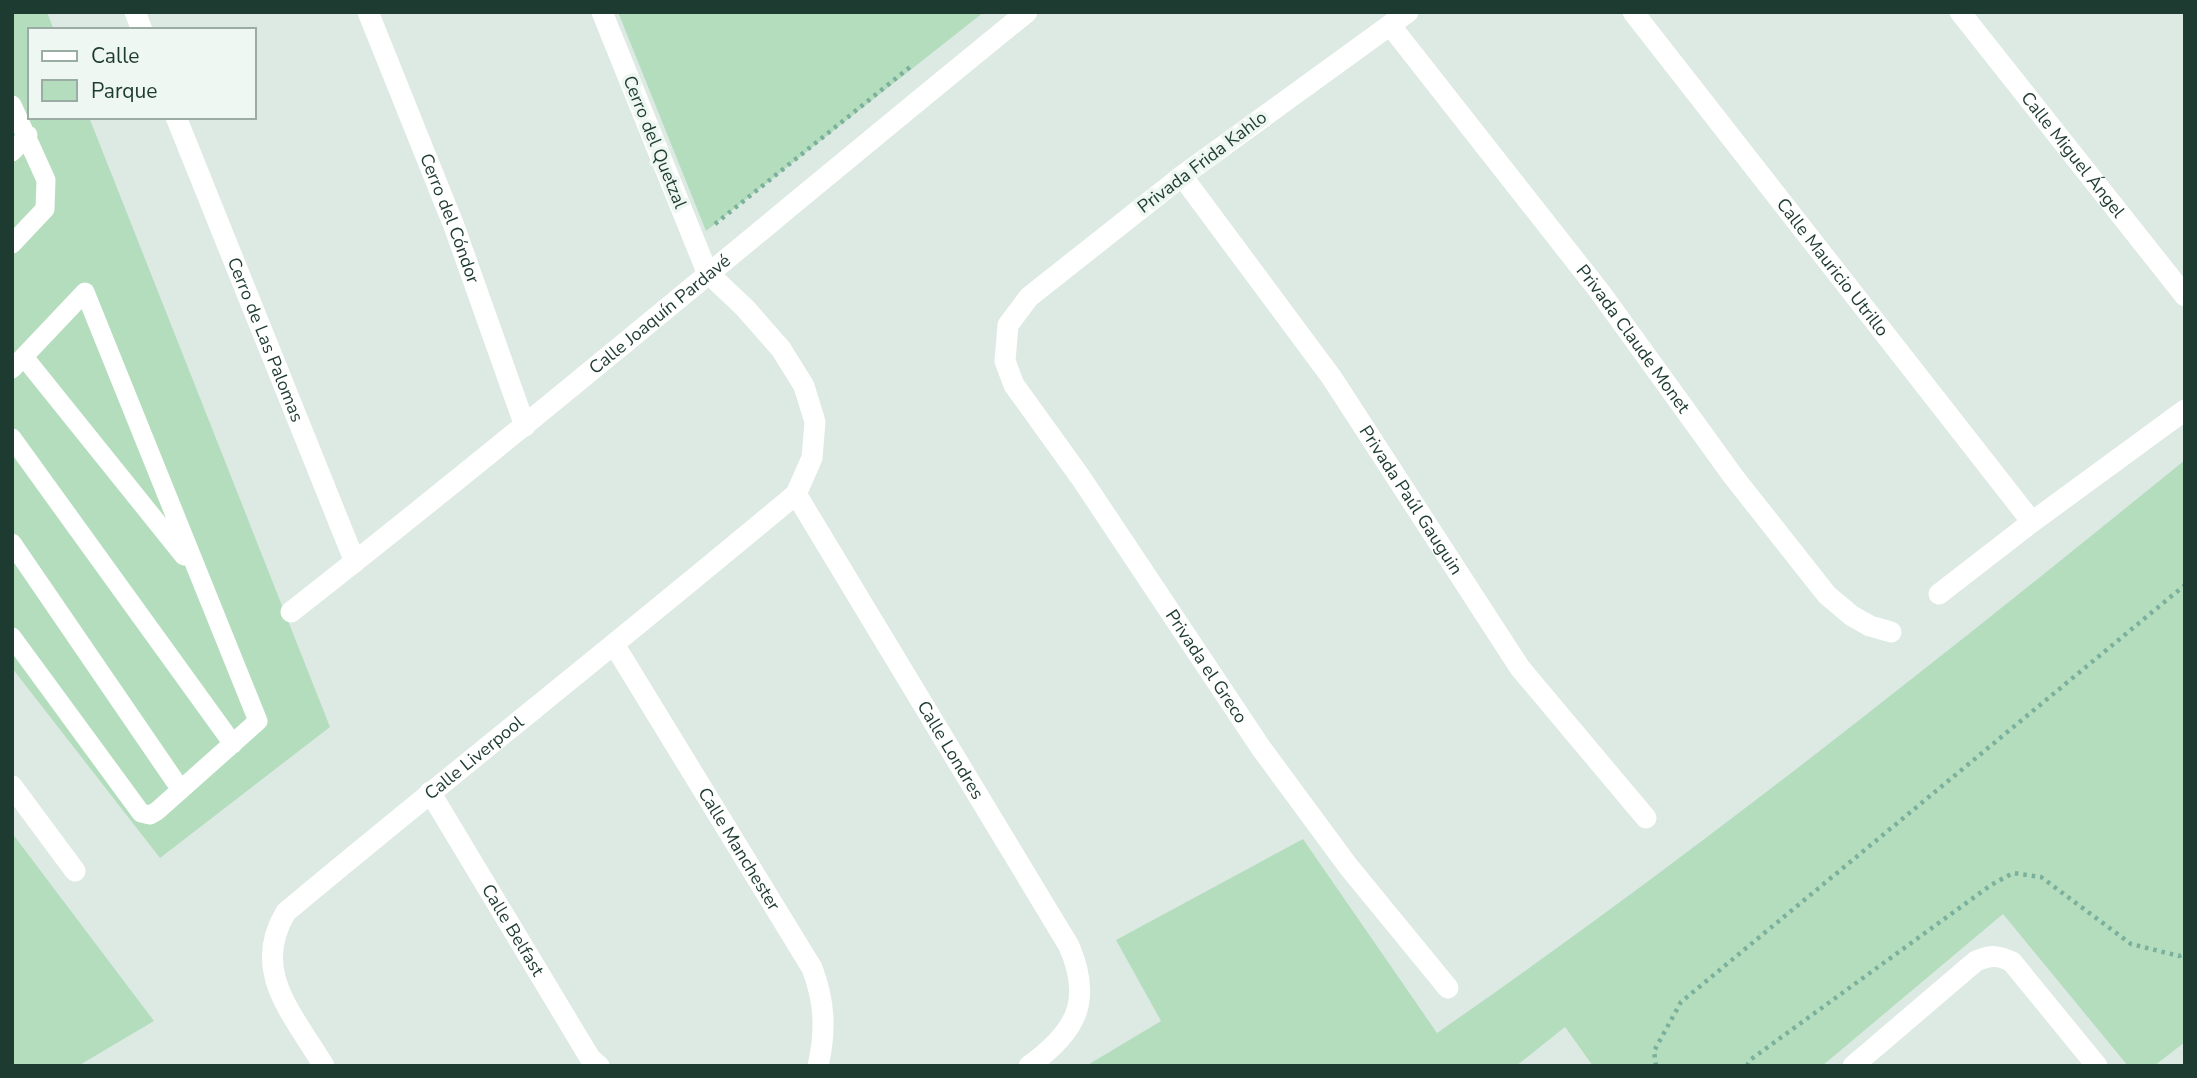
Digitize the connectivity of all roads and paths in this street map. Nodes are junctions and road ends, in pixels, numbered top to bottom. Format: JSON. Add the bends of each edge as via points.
{"nodes":[{"id":1,"x":368,"y":12,"type":"edge"},
{"id":2,"x":602,"y":12,"type":"edge"},
{"id":3,"x":1027,"y":12,"type":"edge"},
{"id":4,"x":1408,"y":12,"type":"edge"},
{"id":5,"x":1633,"y":12,"type":"edge"},
{"id":6,"x":1960,"y":12,"type":"edge"},
{"id":7,"x":1390,"y":25,"type":"junction"},
{"id":8,"x":916,"y":63,"type":"dead end"},
{"id":9,"x":12,"y":105,"type":"edge"},
{"id":10,"x":177,"y":119,"type":"edge"},
{"id":11,"x":28,"y":135,"type":"junction"},
{"id":12,"x":12,"y":152,"type":"edge"},
{"id":13,"x":1181,"y":176,"type":"junction"},
{"id":14,"x":707,"y":224,"type":"dead end"},
{"id":15,"x":12,"y":244,"type":"edge"},
{"id":16,"x":707,"y":272,"type":"junction"},
{"id":17,"x":2185,"y":296,"type":"edge"},
{"id":18,"x":1008,"y":325,"type":"joint"},
{"id":19,"x":18,"y":363,"type":"edge"},
{"id":20,"x":2185,"y":410,"type":"edge"},
{"id":21,"x":525,"y":426,"type":"junction"},
{"id":22,"x":12,"y":438,"type":"edge"},
{"id":23,"x":796,"y":494,"type":"junction"},
{"id":24,"x":2032,"y":522,"type":"junction"},
{"id":25,"x":12,"y":543,"type":"edge"},
{"id":26,"x":355,"y":562,"type":"junction"},
{"id":27,"x":198,"y":573,"type":"junction"},
{"id":28,"x":2185,"y":585,"type":"edge"},
{"id":29,"x":1939,"y":594,"type":"dead end"},
{"id":30,"x":291,"y":612,"type":"dead end"},
{"id":31,"x":1891,"y":632,"type":"dead end"},
{"id":32,"x":12,"y":637,"type":"edge"},
{"id":33,"x":615,"y":646,"type":"junction"},
{"id":34,"x":233,"y":744,"type":"junction"},
{"id":35,"x":12,"y":786,"type":"edge"},
{"id":36,"x":181,"y":790,"type":"junction"},
{"id":37,"x":429,"y":792,"type":"junction"},
{"id":38,"x":1646,"y":818,"type":"dead end"},
{"id":39,"x":75,"y":871,"type":"dead end"},
{"id":40,"x":2185,"y":953,"type":"edge"},
{"id":41,"x":1448,"y":989,"type":"dead end"},
{"id":42,"x":324,"y":1066,"type":"edge"},
{"id":43,"x":598,"y":1066,"type":"edge"},
{"id":44,"x":818,"y":1066,"type":"edge"},
{"id":45,"x":1028,"y":1066,"type":"edge"},
{"id":46,"x":1656,"y":1066,"type":"edge"},
{"id":47,"x":1747,"y":1066,"type":"edge"},
{"id":48,"x":1853,"y":1066,"type":"edge"},
{"id":49,"x":2097,"y":1066,"type":"edge"}],
"edges":[{"from":1,"to":21,"type":"street","name":"Cerro del Cóndor","via":[[454,226]]},
{"from":2,"to":16,"type":"street","name":"Cerro del Quetzal"},
{"from":3,"to":16,"type":"street","name":"Calle Joaquín Pardavé"},
{"from":4,"to":7,"type":"street","name":"Privada Frida Kahlo"},
{"from":5,"to":24,"type":"street","name":"Calle Mauricio Utrillo"},
{"from":6,"to":17,"type":"street","name":"Calle Miguel Ángel"},
{"from":7,"to":13,"type":"street","name":"Privada Frida Kahlo"},
{"from":7,"to":31,"type":"street","name":"Privada Claude Monet","via":[[1600,292],[1827,595],[1852,616]]},
{"from":8,"to":14,"type":"path","via":[[715,223]]},
{"from":9,"to":11,"type":"lane"},
{"from":10,"to":26,"type":"street","name":"Cerro de Las Palomas"},
{"from":11,"to":12,"type":"lane"},
{"from":11,"to":15,"type":"lane","via":[[46,180],[45,209]]},
{"from":13,"to":18,"type":"street","name":"Privada Frida Kahlo","via":[[1029,297]]},
{"from":13,"to":38,"type":"street","name":"Privada Paúl Gauguin","via":[[1332,378],[1520,668]]},
{"from":16,"to":21,"type":"street","name":"Calle Joaquín Pardavé"},
{"from":16,"to":23,"type":"street","via":[[781,349],[804,386],[815,422],[812,458]]},
{"from":18,"to":41,"type":"street","name":"Privada el Greco","via":[[1005,361],[1014,385],[1261,748],[1348,866]]},
{"from":19,"to":27,"type":"lane"},
{"from":19,"to":27,"type":"lane","via":[[85,292]]},
{"from":20,"to":24,"type":"street"},
{"from":21,"to":26,"type":"street","name":"Calle Joaquín Pardavé"},
{"from":22,"to":34,"type":"lane"},
{"from":23,"to":33,"type":"street","name":"Calle Liverpool"},
{"from":23,"to":45,"type":"street","name":"Calle Londres","via":[[1069,946],[1079,970],[1077,1014],[1065,1035]]},
{"from":24,"to":29,"type":"street"},
{"from":25,"to":36,"type":"lane"},
{"from":26,"to":30,"type":"street","name":"Calle Joaquín Pardavé"},
{"from":27,"to":34,"type":"lane","via":[[258,721]]},
{"from":28,"to":46,"type":"path","via":[[1681,1002],[1654,1051]]},
{"from":32,"to":36,"type":"lane","via":[[141,813],[157,811]]},
{"from":33,"to":37,"type":"street","name":"Calle Liverpool"},
{"from":33,"to":44,"type":"street","name":"Calle Manchester","via":[[813,968],[824,1009]]},
{"from":34,"to":36,"type":"lane"},
{"from":35,"to":39,"type":"street"},
{"from":37,"to":42,"type":"street","name":"Calle Liverpool","via":[[286,912],[273,932],[271,968],[278,987]]},
{"from":37,"to":43,"type":"street","name":"Calle Belfast"},
{"from":40,"to":47,"type":"path","via":[[2179,956],[2131,944],[2041,877],[2013,873],[1957,909]]},
{"from":48,"to":49,"type":"street","via":[[1976,961],[2000,956],[2012,962]]}]}
